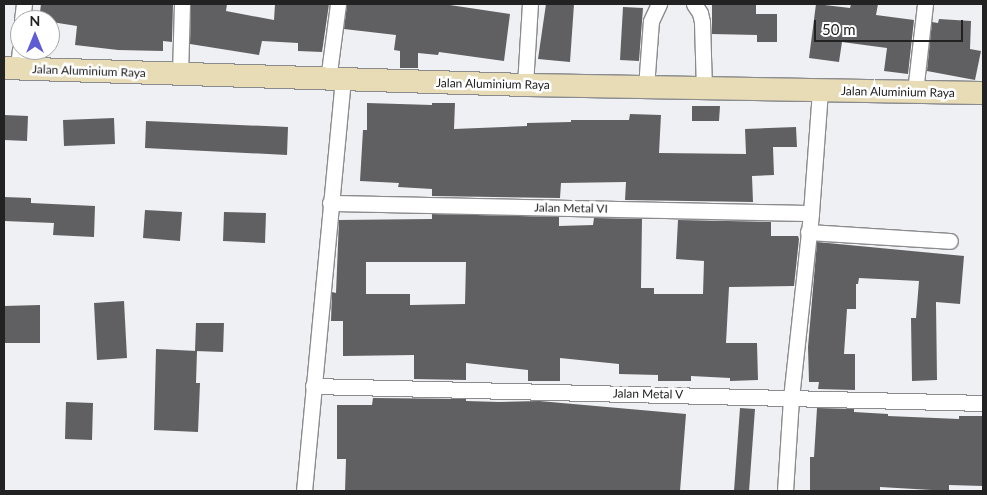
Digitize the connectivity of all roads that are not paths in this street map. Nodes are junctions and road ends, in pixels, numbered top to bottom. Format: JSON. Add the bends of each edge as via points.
{"nodes":[{"id":1,"x":182,"y":4,"type":"edge"},
{"id":2,"x":338,"y":4,"type":"edge"},
{"id":3,"x":530,"y":4,"type":"edge"},
{"id":4,"x":659,"y":4,"type":"edge"},
{"id":5,"x":694,"y":4,"type":"edge"},
{"id":6,"x":925,"y":4,"type":"edge"},
{"id":7,"x":14,"y":62,"type":"edge"},
{"id":8,"x":180,"y":75,"type":"junction"},
{"id":9,"x":336,"y":80,"type":"junction"},
{"id":10,"x":525,"y":86,"type":"junction"},
{"id":11,"x":646,"y":88,"type":"junction"},
{"id":12,"x":704,"y":88,"type":"junction"},
{"id":13,"x":820,"y":91,"type":"junction"},
{"id":14,"x":915,"y":92,"type":"junction"},
{"id":15,"x":983,"y":93,"type":"edge"},
{"id":16,"x":330,"y":203,"type":"junction"},
{"id":17,"x":811,"y":213,"type":"junction"},
{"id":18,"x":808,"y":232,"type":"junction"},
{"id":19,"x":950,"y":241,"type":"dead end"},
{"id":20,"x":312,"y":386,"type":"junction"},
{"id":21,"x":791,"y":398,"type":"junction"},
{"id":22,"x":983,"y":403,"type":"edge"},
{"id":23,"x":304,"y":491,"type":"edge"},
{"id":24,"x":785,"y":491,"type":"edge"}],
"edges":[{"from":1,"to":8,"type":"street"},
{"from":2,"to":9,"type":"street"},
{"from":3,"to":10,"type":"street"},
{"from":4,"to":11,"type":"street","via":[[651,21]]},
{"from":5,"to":12,"type":"street","via":[[702,22]]},
{"from":6,"to":14,"type":"street"},
{"from":7,"to":8,"type":"street","name":"Jalan Aluminium Raya"},
{"from":8,"to":9,"type":"street","name":"Jalan Aluminium Raya"},
{"from":9,"to":10,"type":"street","name":"Jalan Aluminium Raya"},
{"from":9,"to":16,"type":"street"},
{"from":10,"to":11,"type":"street","name":"Jalan Aluminium Raya"},
{"from":11,"to":12,"type":"street","name":"Jalan Aluminium Raya"},
{"from":12,"to":13,"type":"street","name":"Jalan Aluminium Raya"},
{"from":13,"to":14,"type":"street","name":"Jalan Aluminium Raya"},
{"from":13,"to":17,"type":"street"},
{"from":14,"to":15,"type":"street","name":"Jalan Aluminium Raya"},
{"from":16,"to":17,"type":"street","name":"Jalan Metal VI"},
{"from":16,"to":20,"type":"street"},
{"from":17,"to":18,"type":"street"},
{"from":18,"to":19,"type":"street"},
{"from":18,"to":21,"type":"street"},
{"from":20,"to":21,"type":"street","name":"Jalan Metal V"},
{"from":20,"to":23,"type":"street"},
{"from":21,"to":22,"type":"street","name":"Jalan Metal V"},
{"from":21,"to":24,"type":"street"}]}
